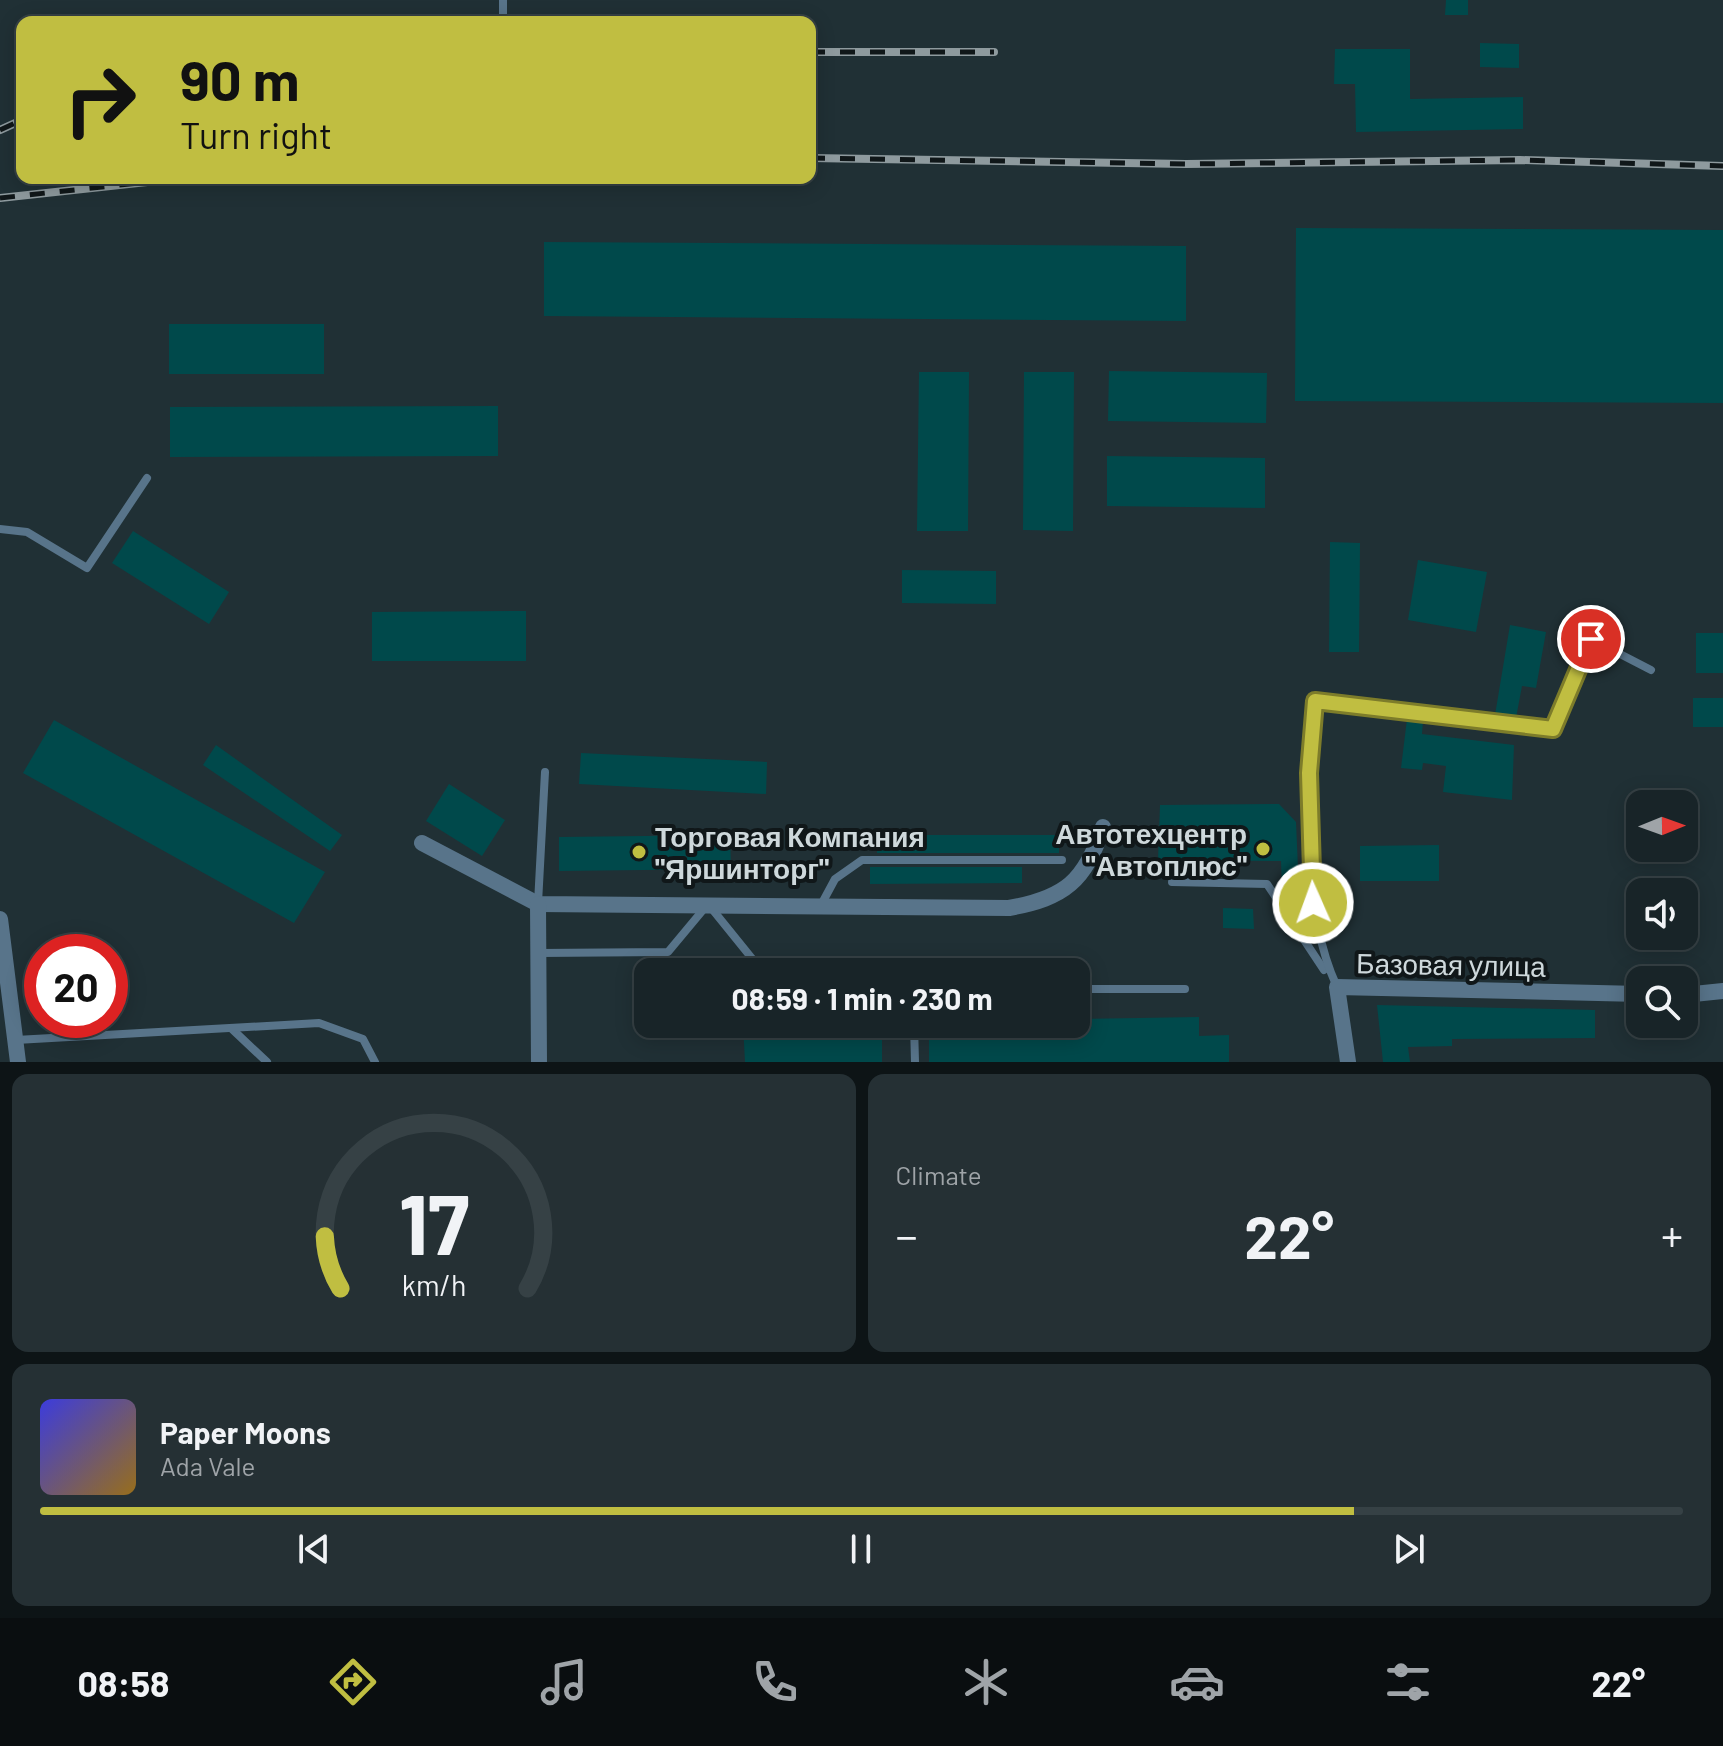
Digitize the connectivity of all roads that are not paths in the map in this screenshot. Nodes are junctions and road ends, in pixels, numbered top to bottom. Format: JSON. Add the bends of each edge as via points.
{"nodes":[{"id":1,"x":147,"y":478,"type":"dead end"},
{"id":2,"x":0,"y":529,"type":"edge"},
{"id":3,"x":1651,"y":670,"type":"dead end"},
{"id":4,"x":545,"y":772,"type":"dead end"},
{"id":5,"x":1103,"y":827,"type":"dead end"},
{"id":6,"x":422,"y":843,"type":"dead end"},
{"id":7,"x":1062,"y":860,"type":"dead end"},
{"id":8,"x":1172,"y":882,"type":"dead end"},
{"id":9,"x":538,"y":904,"type":"junction"},
{"id":10,"x":708,"y":904,"type":"junction"},
{"id":11,"x":821,"y":905,"type":"junction"},
{"id":12,"x":0,"y":919,"type":"edge"},
{"id":13,"x":539,"y":953,"type":"junction"},
{"id":14,"x":3,"y":957,"type":"edge"},
{"id":15,"x":752,"y":958,"type":"edge"},
{"id":16,"x":1337,"y":987,"type":"junction"},
{"id":17,"x":1090,"y":989,"type":"edge"},
{"id":18,"x":1185,"y":989,"type":"dead end"},
{"id":19,"x":1723,"y":991,"type":"edge"},
{"id":20,"x":1626,"y":994,"type":"edge"},
{"id":21,"x":1698,"y":994,"type":"edge"},
{"id":22,"x":232,"y":1029,"type":"junction"},
{"id":23,"x":914,"y":1038,"type":"edge"},
{"id":24,"x":16,"y":1040,"type":"junction"},
{"id":25,"x":18,"y":1062,"type":"edge"},
{"id":26,"x":267,"y":1062,"type":"edge"},
{"id":27,"x":375,"y":1062,"type":"edge"},
{"id":28,"x":539,"y":1062,"type":"edge"},
{"id":29,"x":915,"y":1062,"type":"edge"},
{"id":30,"x":1348,"y":1062,"type":"edge"}],
"edges":[{"from":1,"to":2,"type":"lane","via":[[87,568],[27,532]]},
{"from":3,"to":16,"type":"lane","via":[[1591,639],[1553,729],[1315,701],[1309,773],[1313,903],[1323,958]]},
{"from":4,"to":9,"type":"lane"},
{"from":5,"to":11,"type":"street","via":[[1093,857],[1070,887],[1044,902],[1009,908]]},
{"from":6,"to":9,"type":"street"},
{"from":7,"to":11,"type":"lane","via":[[862,860],[835,879]]},
{"from":8,"to":16,"type":"lane","via":[[1267,884]]},
{"from":9,"to":10,"type":"street"},
{"from":9,"to":13,"type":"street"},
{"from":10,"to":11,"type":"street"},
{"from":10,"to":13,"type":"lane","via":[[668,952]]},
{"from":10,"to":15,"type":"lane"},
{"from":12,"to":14,"type":"street"},
{"from":13,"to":28,"type":"street"},
{"from":14,"to":24,"type":"street"},
{"from":16,"to":20,"type":"street","name":"Базовая улица"},
{"from":16,"to":30,"type":"street","name":"Базовая улица"},
{"from":17,"to":18,"type":"lane"},
{"from":19,"to":21,"type":"street"},
{"from":22,"to":24,"type":"lane"},
{"from":22,"to":26,"type":"lane"},
{"from":22,"to":27,"type":"lane","via":[[319,1023],[363,1039]]},
{"from":23,"to":29,"type":"lane"},
{"from":24,"to":25,"type":"street"}]}
